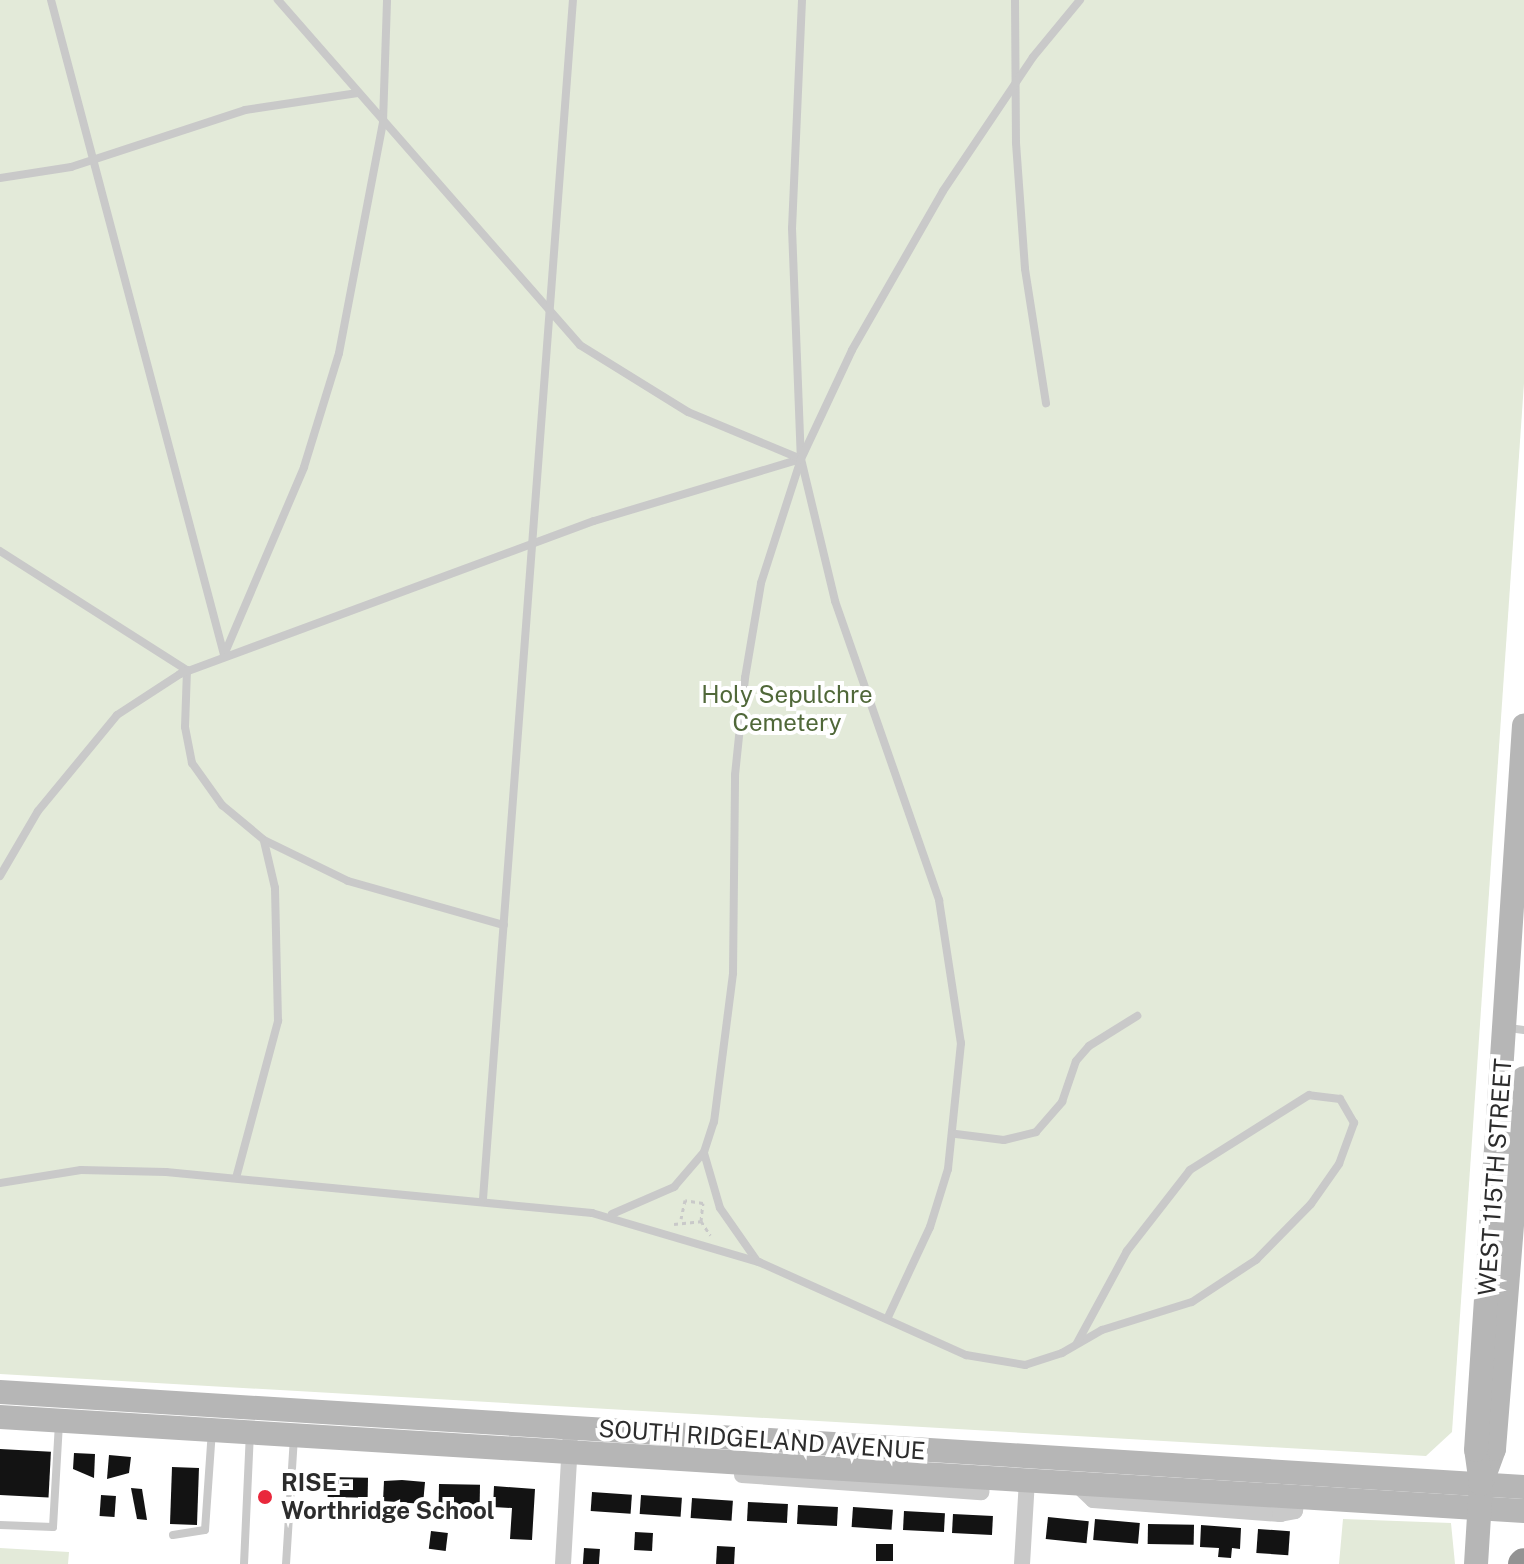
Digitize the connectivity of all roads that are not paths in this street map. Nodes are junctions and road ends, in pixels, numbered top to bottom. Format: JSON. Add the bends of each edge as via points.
{"nodes":[{"id":1,"x":51,"y":0,"type":"edge"},
{"id":2,"x":278,"y":0,"type":"edge"},
{"id":3,"x":387,"y":0,"type":"edge"},
{"id":4,"x":573,"y":0,"type":"edge"},
{"id":5,"x":802,"y":0,"type":"edge"},
{"id":6,"x":1015,"y":0,"type":"edge"},
{"id":7,"x":1080,"y":0,"type":"edge"},
{"id":8,"x":1015,"y":85,"type":"junction"},
{"id":9,"x":358,"y":93,"type":"junction"},
{"id":10,"x":383,"y":122,"type":"junction"},
{"id":11,"x":93,"y":160,"type":"junction"},
{"id":12,"x":0,"y":178,"type":"edge"},
{"id":13,"x":549,"y":314,"type":"junction"},
{"id":14,"x":1046,"y":403,"type":"dead end"},
{"id":15,"x":801,"y":459,"type":"junction"},
{"id":16,"x":532,"y":543,"type":"junction"},
{"id":17,"x":0,"y":551,"type":"edge"},
{"id":18,"x":224,"y":655,"type":"junction"},
{"id":19,"x":187,"y":670,"type":"junction"},
{"id":20,"x":1524,"y":726,"type":"edge"},
{"id":21,"x":264,"y":840,"type":"junction"},
{"id":22,"x":0,"y":876,"type":"edge"},
{"id":23,"x":504,"y":925,"type":"junction"},
{"id":24,"x":1137,"y":1016,"type":"dead end"},
{"id":25,"x":1514,"y":1028,"type":"edge"},
{"id":26,"x":1524,"y":1078,"type":"edge"},
{"id":27,"x":956,"y":1134,"type":"junction"},
{"id":28,"x":704,"y":1152,"type":"junction"},
{"id":29,"x":236,"y":1178,"type":"junction"},
{"id":30,"x":0,"y":1183,"type":"edge"},
{"id":31,"x":483,"y":1199,"type":"junction"},
{"id":32,"x":603,"y":1215,"type":"junction"},
{"id":33,"x":759,"y":1262,"type":"junction"},
{"id":34,"x":888,"y":1317,"type":"junction"},
{"id":35,"x":1077,"y":1343,"type":"junction"},
{"id":36,"x":0,"y":1392,"type":"edge"},
{"id":37,"x":0,"y":1417,"type":"edge"},
{"id":38,"x":60,"y":1421,"type":"junction"},
{"id":39,"x":212,"y":1430,"type":"junction"},
{"id":40,"x":250,"y":1433,"type":"junction"},
{"id":41,"x":293,"y":1435,"type":"junction"},
{"id":42,"x":570,"y":1440,"type":"junction"},
{"id":43,"x":1027,"y":1480,"type":"junction"},
{"id":44,"x":1524,"y":1487,"type":"edge"},
{"id":45,"x":1480,"y":1496,"type":"junction"},
{"id":46,"x":1524,"y":1511,"type":"edge"},
{"id":47,"x":0,"y":1525,"type":"edge"},
{"id":48,"x":173,"y":1535,"type":"dead end"},
{"id":49,"x":244,"y":1564,"type":"edge"},
{"id":50,"x":286,"y":1564,"type":"edge"},
{"id":51,"x":563,"y":1564,"type":"edge"},
{"id":52,"x":1022,"y":1564,"type":"edge"},
{"id":53,"x":1476,"y":1564,"type":"edge"}],
"edges":[{"from":1,"to":11,"type":"lane"},
{"from":2,"to":9,"type":"lane"},
{"from":3,"to":10,"type":"lane"},
{"from":4,"to":13,"type":"lane"},
{"from":5,"to":15,"type":"lane","via":[[792,228]]},
{"from":6,"to":8,"type":"lane"},
{"from":7,"to":8,"type":"lane"},
{"from":8,"to":14,"type":"lane","via":[[1025,269]]},
{"from":8,"to":15,"type":"lane","via":[[882,294]]},
{"from":9,"to":10,"type":"lane"},
{"from":9,"to":11,"type":"lane","via":[[217,117]]},
{"from":10,"to":13,"type":"lane"},
{"from":10,"to":18,"type":"lane","via":[[329,390]]},
{"from":11,"to":12,"type":"lane"},
{"from":11,"to":18,"type":"lane"},
{"from":13,"to":15,"type":"lane","via":[[580,345],[652,393]]},
{"from":13,"to":16,"type":"lane"},
{"from":15,"to":16,"type":"lane"},
{"from":15,"to":27,"type":"lane","via":[[835,601],[944,923],[961,1043]]},
{"from":15,"to":28,"type":"lane","via":[[765,568],[750,640],[735,775],[730,1015]]},
{"from":16,"to":18,"type":"lane"},
{"from":16,"to":23,"type":"lane"},
{"from":17,"to":19,"type":"lane"},
{"from":18,"to":19,"type":"lane"},
{"from":19,"to":21,"type":"lane","via":[[185,727],[192,763],[222,805]]},
{"from":19,"to":22,"type":"lane","via":[[117,715],[38,811]]},
{"from":20,"to":25,"type":"main road","name":"WEST 115TH STREET"},
{"from":21,"to":23,"type":"lane","via":[[348,881]]},
{"from":21,"to":29,"type":"lane","via":[[275,888],[278,1021]]},
{"from":23,"to":31,"type":"lane"},
{"from":24,"to":27,"type":"lane","via":[[1076,1061],[1062,1102],[1036,1132],[1004,1140]]},
{"from":25,"to":45,"type":"main road","name":"WEST 115TH STREET","via":[[1476,1450]]},
{"from":26,"to":45,"type":"main road","name":"WEST 115TH STREET","via":[[1494,1449]]},
{"from":27,"to":34,"type":"lane","via":[[930,1227]]},
{"from":28,"to":32,"type":"lane","via":[[658,1197]]},
{"from":28,"to":33,"type":"lane","via":[[720,1208]]},
{"from":29,"to":30,"type":"lane","via":[[95,1170]]},
{"from":29,"to":31,"type":"lane","via":[[292,1188]]},
{"from":31,"to":32,"type":"lane"},
{"from":32,"to":33,"type":"lane"},
{"from":33,"to":34,"type":"lane"},
{"from":34,"to":35,"type":"lane","via":[[966,1355],[1005,1365],[1045,1360]]},
{"from":35,"to":35,"type":"lane","via":[[1127,1251],[1190,1170],[1309,1095],[1340,1099],[1354,1123],[1348,1145],[1311,1204],[1275,1244],[1192,1302]]},
{"from":36,"to":42,"type":"main road","name":"SOUTH RIDGELAND AVENUE"},
{"from":37,"to":38,"type":"main road","name":"SOUTH RIDGELAND AVENUE"},
{"from":38,"to":39,"type":"main road","name":"SOUTH RIDGELAND AVENUE"},
{"from":38,"to":47,"type":"lane","via":[[53,1527]]},
{"from":39,"to":40,"type":"main road","name":"SOUTH RIDGELAND AVENUE"},
{"from":39,"to":48,"type":"lane","via":[[205,1530]]},
{"from":40,"to":41,"type":"main road","name":"SOUTH RIDGELAND AVENUE"},
{"from":40,"to":49,"type":"lane"},
{"from":41,"to":42,"type":"main road","name":"SOUTH RIDGELAND AVENUE"},
{"from":41,"to":50,"type":"lane"},
{"from":42,"to":43,"type":"main road","name":"SOUTH RIDGELAND AVENUE","via":[[621,1455]]},
{"from":42,"to":45,"type":"main road","name":"SOUTH RIDGELAND AVENUE"},
{"from":42,"to":51,"type":"street"},
{"from":43,"to":45,"type":"main road","name":"SOUTH RIDGELAND AVENUE","via":[[1297,1497]]},
{"from":43,"to":52,"type":"street"},
{"from":44,"to":45,"type":"main road","name":"SOUTH RIDGELAND AVENUE"},
{"from":45,"to":46,"type":"main road","name":"SOUTH RIDGELAND AVENUE"},
{"from":45,"to":53,"type":"main road","name":"WEST 115TH STREET"}]}
